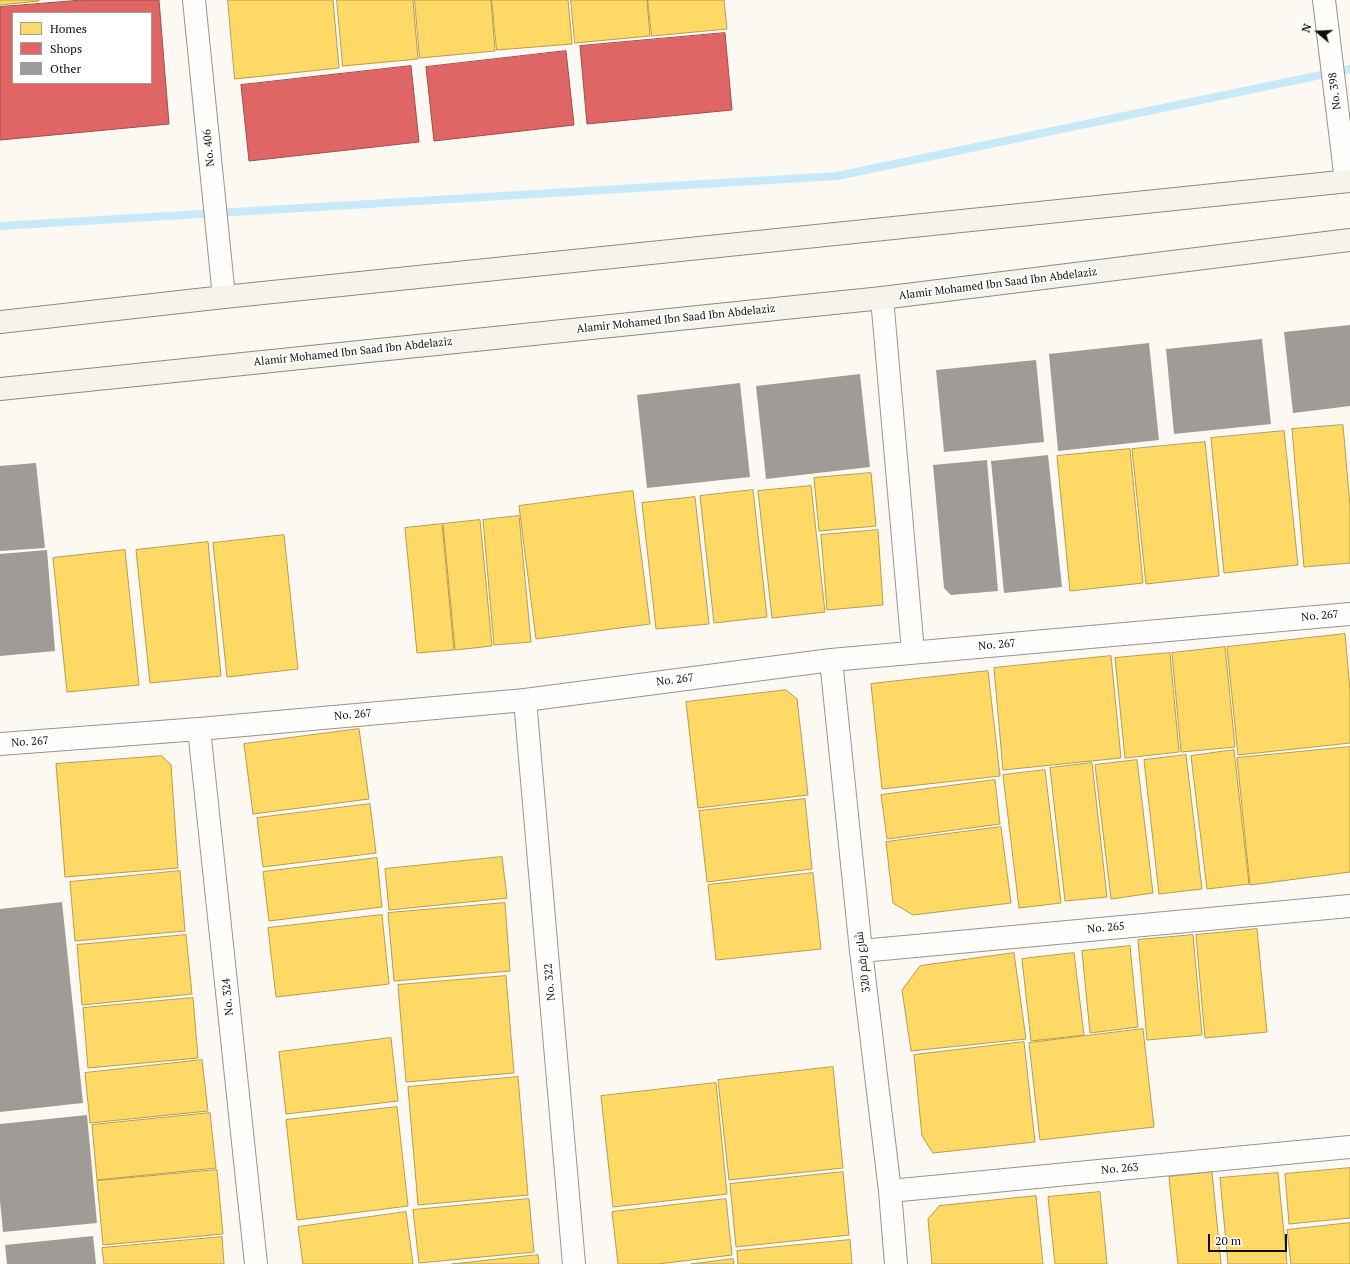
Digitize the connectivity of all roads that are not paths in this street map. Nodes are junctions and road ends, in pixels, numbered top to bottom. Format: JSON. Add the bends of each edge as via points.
{"nodes":[{"id":1,"x":194,"y":0,"type":"edge"},
{"id":2,"x":1324,"y":0,"type":"edge"},
{"id":3,"x":1348,"y":181,"type":"edge"},
{"id":4,"x":1350,"y":240,"type":"edge"},
{"id":5,"x":224,"y":297,"type":"junction"},
{"id":6,"x":882,"y":298,"type":"junction"},
{"id":7,"x":0,"y":322,"type":"edge"},
{"id":8,"x":0,"y":388,"type":"edge"},
{"id":9,"x":1350,"y":614,"type":"edge"},
{"id":10,"x":913,"y":652,"type":"junction"},
{"id":11,"x":831,"y":660,"type":"junction"},
{"id":12,"x":525,"y":700,"type":"junction"},
{"id":13,"x":199,"y":729,"type":"junction"},
{"id":14,"x":0,"y":744,"type":"edge"},
{"id":15,"x":1350,"y":906,"type":"edge"},
{"id":16,"x":861,"y":950,"type":"junction"},
{"id":17,"x":1350,"y":1147,"type":"edge"},
{"id":18,"x":890,"y":1191,"type":"junction"},
{"id":19,"x":256,"y":1264,"type":"edge"},
{"id":20,"x":574,"y":1264,"type":"edge"},
{"id":21,"x":896,"y":1264,"type":"edge"}],
"edges":[{"from":1,"to":5,"type":"street","name":"No. 406"},
{"from":2,"to":3,"type":"street","name":"No. 398"},
{"from":3,"to":5,"type":"main road"},
{"from":4,"to":6,"type":"main road","name":"Alamir Mohamed Ibn Saad Ibn Abdelaziz"},
{"from":5,"to":7,"type":"main road"},
{"from":6,"to":8,"type":"main road","name":"Alamir Mohamed Ibn Saad Ibn Abdelaziz"},
{"from":6,"to":10,"type":"street"},
{"from":9,"to":10,"type":"street","name":"No. 267"},
{"from":10,"to":11,"type":"street","name":"No. 267"},
{"from":11,"to":12,"type":"street","name":"No. 267"},
{"from":11,"to":16,"type":"street","name":"شارع رقم 320"},
{"from":12,"to":13,"type":"street","name":"No. 267"},
{"from":12,"to":20,"type":"street","name":"No. 322"},
{"from":13,"to":14,"type":"street","name":"No. 267"},
{"from":13,"to":19,"type":"street","name":"No. 324"},
{"from":15,"to":16,"type":"street","name":"No. 265"},
{"from":16,"to":18,"type":"street","name":"شارع رقم 320"},
{"from":17,"to":18,"type":"street","name":"No. 263"},
{"from":18,"to":21,"type":"street","name":"شارع رقم 320"}]}
